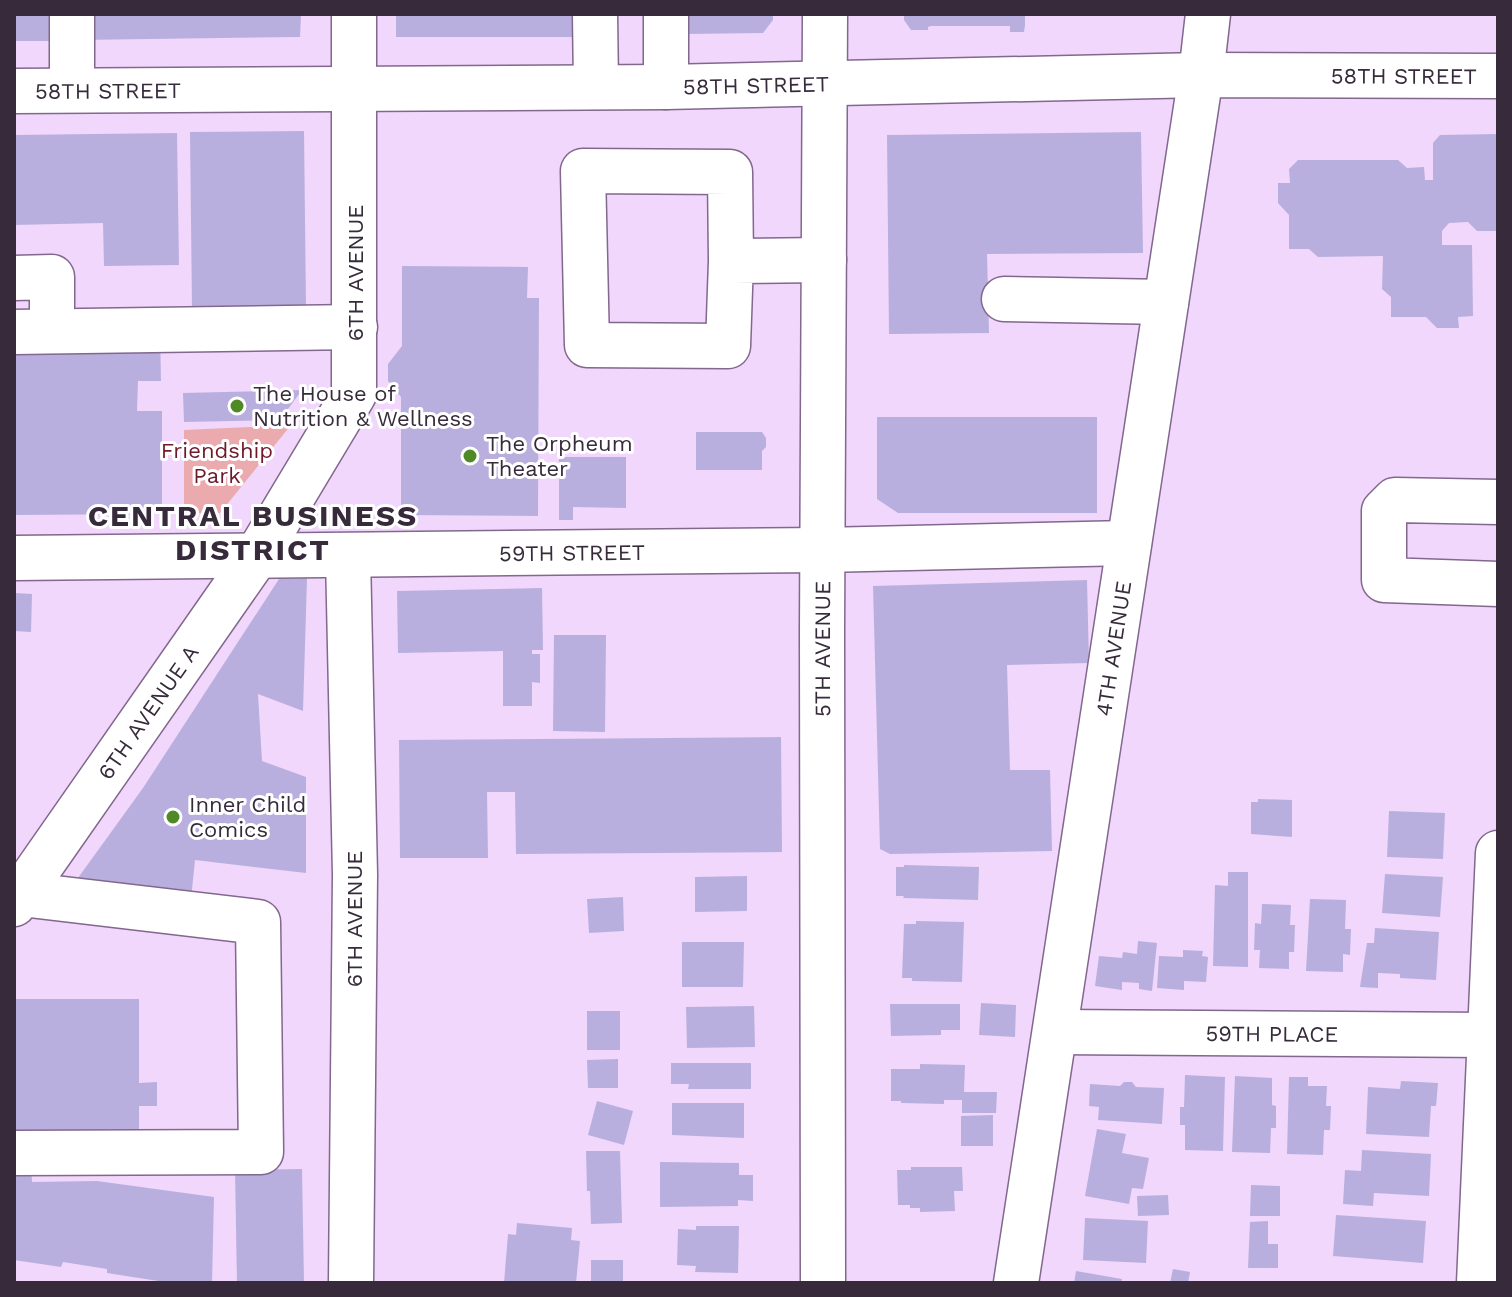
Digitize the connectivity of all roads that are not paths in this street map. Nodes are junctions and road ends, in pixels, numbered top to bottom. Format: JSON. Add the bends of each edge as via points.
{"nodes":[{"id":1,"x":72,"y":14,"type":"edge"},
{"id":2,"x":354,"y":14,"type":"edge"},
{"id":3,"x":595,"y":14,"type":"edge"},
{"id":4,"x":666,"y":14,"type":"edge"},
{"id":5,"x":825,"y":14,"type":"edge"},
{"id":6,"x":1208,"y":14,"type":"edge"},
{"id":7,"x":1201,"y":75,"type":"junction"},
{"id":8,"x":1498,"y":76,"type":"edge"},
{"id":9,"x":826,"y":84,"type":"junction"},
{"id":10,"x":596,"y":87,"type":"junction"},
{"id":11,"x":666,"y":87,"type":"junction"},
{"id":12,"x":356,"y":89,"type":"junction"},
{"id":13,"x":72,"y":90,"type":"junction"},
{"id":14,"x":14,"y":91,"type":"edge"},
{"id":15,"x":824,"y":260,"type":"junction"},
{"id":16,"x":731,"y":261,"type":"junction"},
{"id":17,"x":14,"y":278,"type":"edge"},
{"id":18,"x":1004,"y":299,"type":"dead end"},
{"id":19,"x":1166,"y":302,"type":"junction"},
{"id":20,"x":355,"y":327,"type":"junction"},
{"id":21,"x":33,"y":331,"type":"edge"},
{"id":22,"x":1498,"y":502,"type":"edge"},
{"id":23,"x":1129,"y":543,"type":"junction"},
{"id":24,"x":823,"y":550,"type":"junction"},
{"id":25,"x":258,"y":554,"type":"junction"},
{"id":26,"x":348,"y":556,"type":"junction"},
{"id":27,"x":14,"y":558,"type":"edge"},
{"id":28,"x":1498,"y":584,"type":"edge"},
{"id":29,"x":1498,"y":853,"type":"edge"},
{"id":30,"x":22,"y":885,"type":"edge"},
{"id":31,"x":1494,"y":1029,"type":"edge"},
{"id":32,"x":1056,"y":1032,"type":"junction"},
{"id":33,"x":14,"y":1153,"type":"edge"},
{"id":34,"x":351,"y":1283,"type":"edge"},
{"id":35,"x":823,"y":1283,"type":"edge"},
{"id":36,"x":1016,"y":1283,"type":"edge"},
{"id":37,"x":1479,"y":1283,"type":"edge"}],
"edges":[{"from":1,"to":13,"type":"street"},
{"from":2,"to":12,"type":"street","name":"6TH AVENUE"},
{"from":3,"to":10,"type":"street"},
{"from":4,"to":11,"type":"street"},
{"from":5,"to":9,"type":"street","name":"5TH AVENUE"},
{"from":6,"to":7,"type":"street","name":"4TH AVENUE"},
{"from":7,"to":8,"type":"street","name":"58TH STREET"},
{"from":7,"to":9,"type":"street","name":"58TH STREET"},
{"from":7,"to":19,"type":"street","name":"4TH AVENUE"},
{"from":9,"to":11,"type":"street","name":"58TH STREET"},
{"from":9,"to":15,"type":"street","name":"5TH AVENUE"},
{"from":10,"to":11,"type":"street","name":"58TH STREET"},
{"from":10,"to":12,"type":"street","name":"58TH STREET"},
{"from":12,"to":13,"type":"street","name":"58TH STREET"},
{"from":12,"to":20,"type":"street","name":"6TH AVENUE"},
{"from":13,"to":14,"type":"street","name":"58TH STREET"},
{"from":15,"to":16,"type":"street"},
{"from":15,"to":24,"type":"street","name":"5TH AVENUE"},
{"from":16,"to":16,"type":"street","via":[[730,172],[583,171],[587,345],[728,346]]},
{"from":17,"to":21,"type":"street","via":[[52,277]]},
{"from":18,"to":19,"type":"street"},
{"from":19,"to":23,"type":"street","name":"4TH AVENUE"},
{"from":20,"to":21,"type":"street"},
{"from":20,"to":25,"type":"street","name":"6TH AVENUE","via":[[354,394]]},
{"from":22,"to":28,"type":"street","via":[[1395,500],[1384,511],[1383,543],[1384,580]]},
{"from":23,"to":24,"type":"street","name":"59TH STREET"},
{"from":23,"to":32,"type":"street","name":"4TH AVENUE"},
{"from":24,"to":26,"type":"street","name":"59TH STREET"},
{"from":24,"to":35,"type":"street","name":"5TH AVENUE"},
{"from":25,"to":26,"type":"street","name":"59TH STREET"},
{"from":25,"to":27,"type":"street","name":"59TH STREET"},
{"from":25,"to":30,"type":"street","name":"6TH AVENUE A"},
{"from":26,"to":34,"type":"street","name":"6TH AVENUE","via":[[355,875]]},
{"from":29,"to":31,"type":"street"},
{"from":30,"to":33,"type":"street","via":[[258,922],[261,1152]]},
{"from":31,"to":32,"type":"street","name":"59TH PLACE"},
{"from":31,"to":37,"type":"street"},
{"from":32,"to":36,"type":"street","name":"4TH AVENUE"}]}
